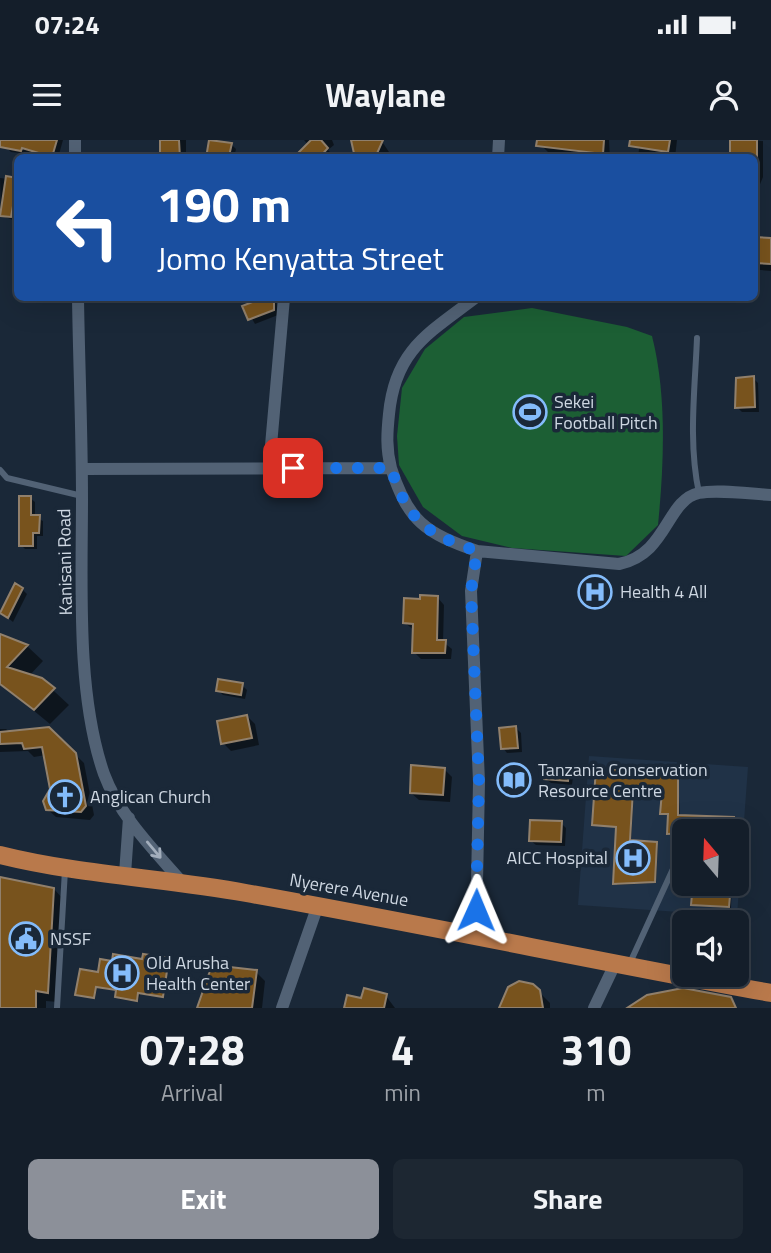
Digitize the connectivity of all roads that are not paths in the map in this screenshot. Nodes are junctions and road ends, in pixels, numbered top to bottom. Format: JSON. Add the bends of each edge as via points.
{"nodes":[{"id":1,"x":78,"y":301,"type":"edge"},
{"id":2,"x":284,"y":301,"type":"edge"},
{"id":3,"x":471,"y":301,"type":"edge"},
{"id":4,"x":697,"y":338,"type":"dead end"},
{"id":5,"x":269,"y":468,"type":"junction"},
{"id":6,"x":391,"y":468,"type":"junction"},
{"id":7,"x":82,"y":469,"type":"junction"},
{"id":8,"x":0,"y":470,"type":"edge"},
{"id":9,"x":699,"y":493,"type":"junction"},
{"id":10,"x":771,"y":495,"type":"edge"},
{"id":11,"x":82,"y":496,"type":"junction"},
{"id":12,"x":477,"y":551,"type":"junction"},
{"id":13,"x":128,"y":818,"type":"junction"},
{"id":14,"x":0,"y":855,"type":"edge"},
{"id":15,"x":65,"y":868,"type":"junction"},
{"id":16,"x":672,"y":868,"type":"edge"},
{"id":17,"x":125,"y":874,"type":"junction"},
{"id":18,"x":181,"y":881,"type":"junction"},
{"id":19,"x":318,"y":905,"type":"junction"},
{"id":20,"x":475,"y":934,"type":"junction"},
{"id":21,"x":622,"y":965,"type":"junction"},
{"id":22,"x":771,"y":993,"type":"edge"},
{"id":23,"x":57,"y":1008,"type":"edge"},
{"id":24,"x":282,"y":1008,"type":"edge"},
{"id":25,"x":594,"y":1008,"type":"edge"}],
"edges":[{"from":1,"to":7,"type":"street","name":"Kanisani Road"},
{"from":2,"to":5,"type":"street"},
{"from":3,"to":6,"type":"street","via":[[431,328],[398,369],[387,432]]},
{"from":4,"to":9,"type":"lane","via":[[692,436]]},
{"from":5,"to":6,"type":"street"},
{"from":5,"to":7,"type":"street"},
{"from":6,"to":12,"type":"street","via":[[400,496],[427,531]]},
{"from":7,"to":11,"type":"street","name":"Kanisani Road"},
{"from":8,"to":11,"type":"lane","via":[[7,478]]},
{"from":9,"to":10,"type":"street"},
{"from":9,"to":12,"type":"street","via":[[686,500],[650,551],[635,561],[620,564]]},
{"from":11,"to":13,"type":"street","name":"Kanisani Road","via":[[82,588],[92,720],[104,775]]},
{"from":12,"to":20,"type":"street","via":[[471,591],[479,782]]},
{"from":13,"to":17,"type":"street"},
{"from":13,"to":18,"type":"street","name":"Kanisani Road","one_way":true},
{"from":14,"to":15,"type":"main road","name":"Nyerere Avenue"},
{"from":15,"to":17,"type":"main road","name":"Nyerere Avenue"},
{"from":15,"to":23,"type":"lane"},
{"from":16,"to":21,"type":"lane"},
{"from":17,"to":18,"type":"main road","name":"Nyerere Avenue"},
{"from":18,"to":19,"type":"main road","name":"Nyerere Avenue"},
{"from":19,"to":20,"type":"main road","name":"Nyerere Avenue"},
{"from":19,"to":24,"type":"street"},
{"from":20,"to":21,"type":"main road","name":"Nyerere Avenue"},
{"from":21,"to":22,"type":"main road","name":"Nyerere Avenue"},
{"from":21,"to":25,"type":"street"}]}
